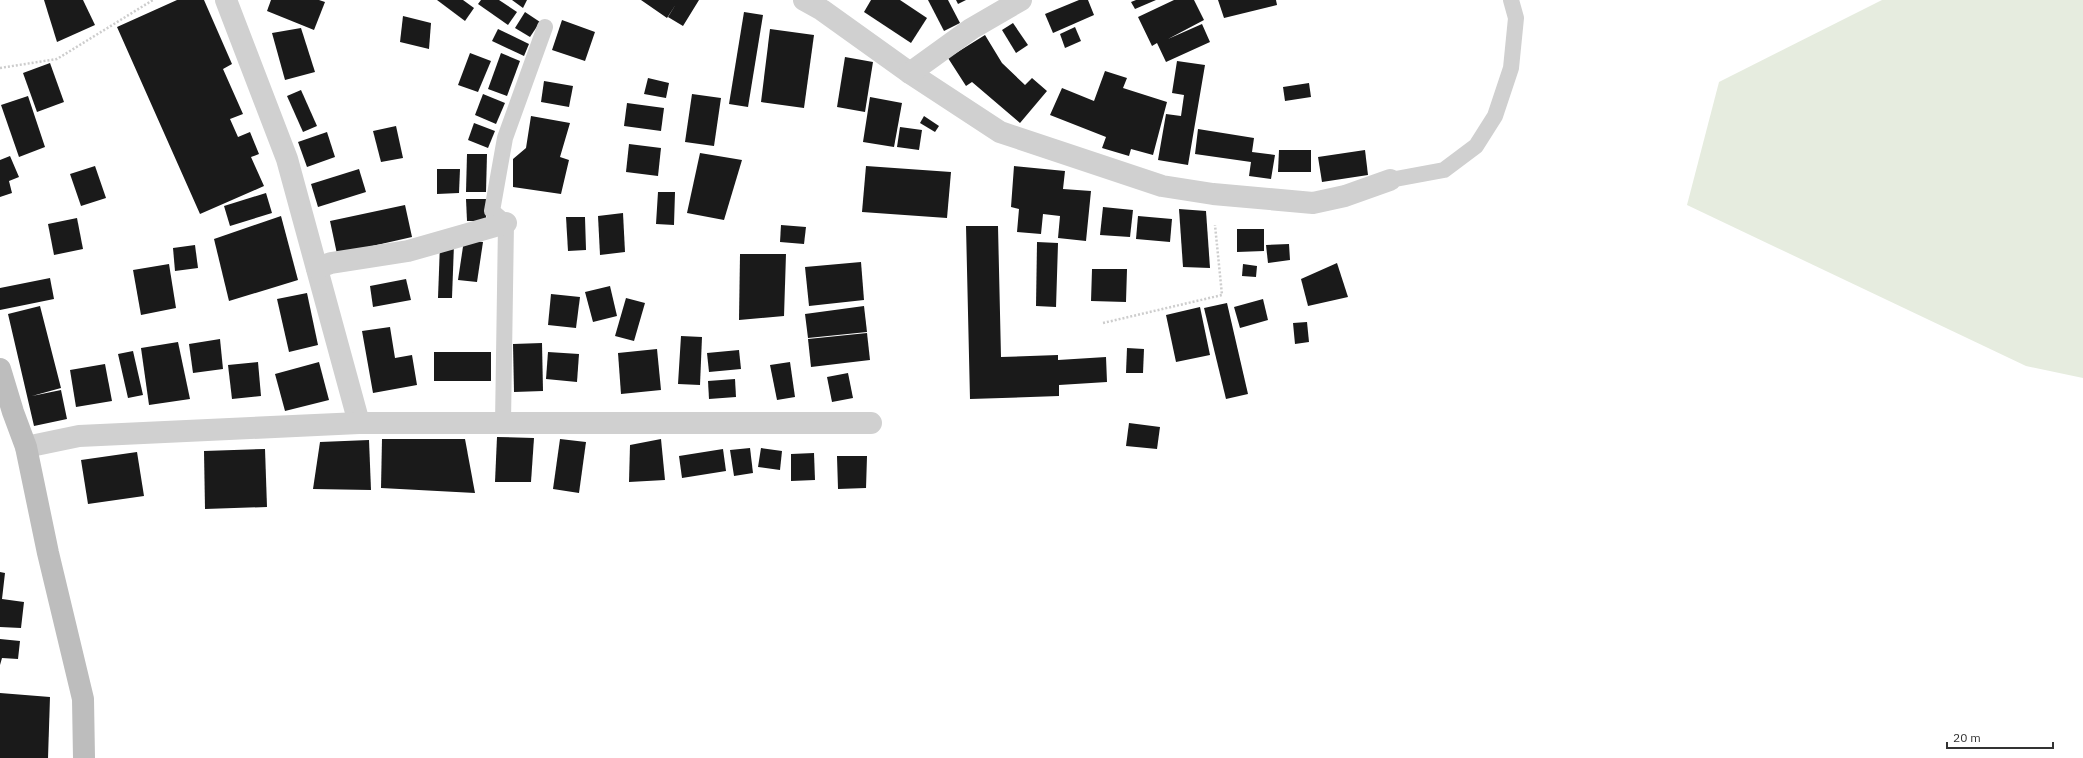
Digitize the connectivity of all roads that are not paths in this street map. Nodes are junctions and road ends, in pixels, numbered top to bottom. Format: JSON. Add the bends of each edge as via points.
{"nodes":[{"id":1,"x":226,"y":0,"type":"edge"},
{"id":2,"x":804,"y":0,"type":"edge"},
{"id":3,"x":1021,"y":0,"type":"edge"},
{"id":4,"x":1511,"y":0,"type":"edge"},
{"id":5,"x":545,"y":27,"type":"dead end"},
{"id":6,"x":910,"y":73,"type":"junction"},
{"id":7,"x":1390,"y":180,"type":"joint"},
{"id":8,"x":506,"y":223,"type":"junction"},
{"id":9,"x":317,"y":268,"type":"junction"},
{"id":10,"x":0,"y":369,"type":"edge"},
{"id":11,"x":871,"y":422,"type":"dead end"},
{"id":12,"x":359,"y":423,"type":"junction"},
{"id":13,"x":503,"y":423,"type":"junction"},
{"id":14,"x":26,"y":447,"type":"junction"},
{"id":15,"x":84,"y":758,"type":"edge"}],
"edges":[{"from":1,"to":9,"type":"street","via":[[287,159]]},
{"from":2,"to":6,"type":"street"},
{"from":3,"to":6,"type":"street","via":[[971,29]]},
{"from":4,"to":7,"type":"lane","via":[[1516,18],[1511,68],[1495,116],[1476,146],[1444,170]]},
{"from":5,"to":8,"type":"lane","via":[[505,138],[492,211]]},
{"from":6,"to":7,"type":"street","via":[[1000,132],[1162,186],[1213,194],[1313,203],[1345,196]]},
{"from":8,"to":9,"type":"street","via":[[408,251],[331,263]]},
{"from":8,"to":13,"type":"lane"},
{"from":9,"to":12,"type":"street"},
{"from":10,"to":14,"type":"street"},
{"from":11,"to":13,"type":"street"},
{"from":12,"to":13,"type":"street"},
{"from":12,"to":14,"type":"street","via":[[79,436]]},
{"from":14,"to":15,"type":"street","via":[[83,699]]}]}
